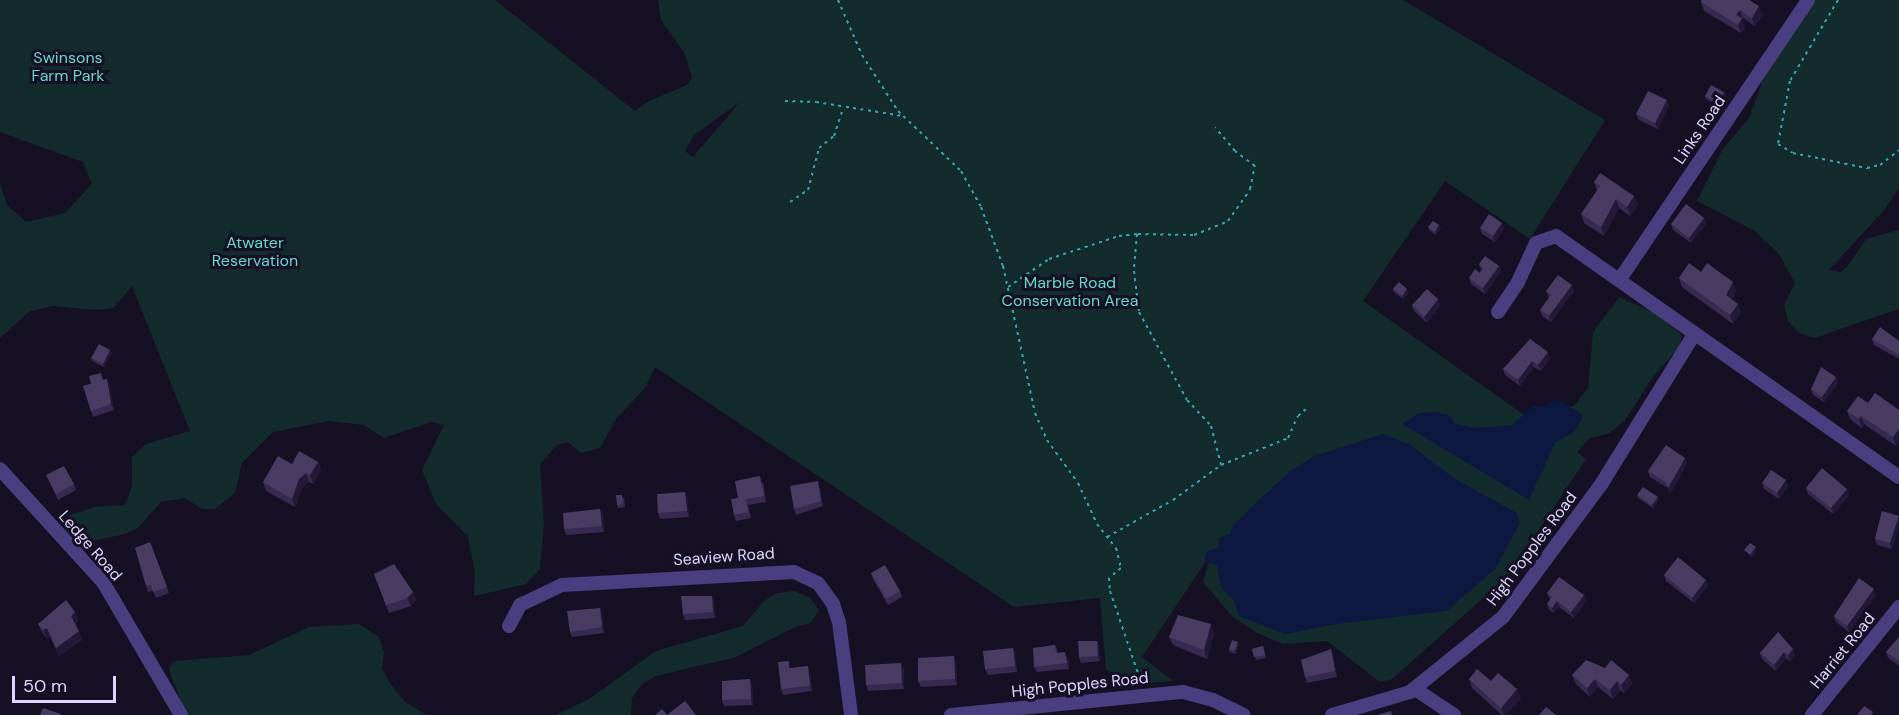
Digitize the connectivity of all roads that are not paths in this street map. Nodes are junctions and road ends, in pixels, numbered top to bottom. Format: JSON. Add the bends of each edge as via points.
{"nodes":[{"id":1,"x":1808,"y":0,"type":"edge"},
{"id":2,"x":1620,"y":279,"type":"junction"},
{"id":3,"x":1498,"y":312,"type":"dead end"},
{"id":4,"x":1695,"y":333,"type":"junction"},
{"id":5,"x":0,"y":469,"type":"edge"},
{"id":6,"x":1899,"y":477,"type":"edge"},
{"id":7,"x":1899,"y":607,"type":"edge"},
{"id":8,"x":509,"y":626,"type":"dead end"},
{"id":9,"x":1415,"y":689,"type":"junction"},
{"id":10,"x":1016,"y":711,"type":"edge"},
{"id":11,"x":181,"y":715,"type":"edge"},
{"id":12,"x":851,"y":715,"type":"edge"},
{"id":13,"x":951,"y":715,"type":"edge"},
{"id":14,"x":1244,"y":715,"type":"edge"},
{"id":15,"x":1332,"y":715,"type":"edge"},
{"id":16,"x":1454,"y":715,"type":"edge"},
{"id":17,"x":1812,"y":715,"type":"edge"}],
"edges":[{"from":1,"to":2,"type":"street","name":"Links Road"},
{"from":2,"to":3,"type":"street","via":[[1556,236],[1536,243],[1518,282]]},
{"from":2,"to":4,"type":"street"},
{"from":4,"to":6,"type":"street"},
{"from":4,"to":9,"type":"street","name":"High Popples Road","via":[[1602,483],[1503,617]]},
{"from":5,"to":11,"type":"street","name":"Ledge Road","via":[[103,582]]},
{"from":7,"to":17,"type":"street","name":"Harriet Road"},
{"from":8,"to":12,"type":"street","name":"Seaview Road","via":[[520,605],[562,585],[794,572],[818,583],[833,604],[839,622]]},
{"from":9,"to":15,"type":"street","name":"High Popples Road"},
{"from":9,"to":16,"type":"street"},
{"from":10,"to":13,"type":"street","name":"High Popples Road"},
{"from":10,"to":14,"type":"street","name":"High Popples Road","via":[[1144,693],[1183,692],[1213,700]]}]}
